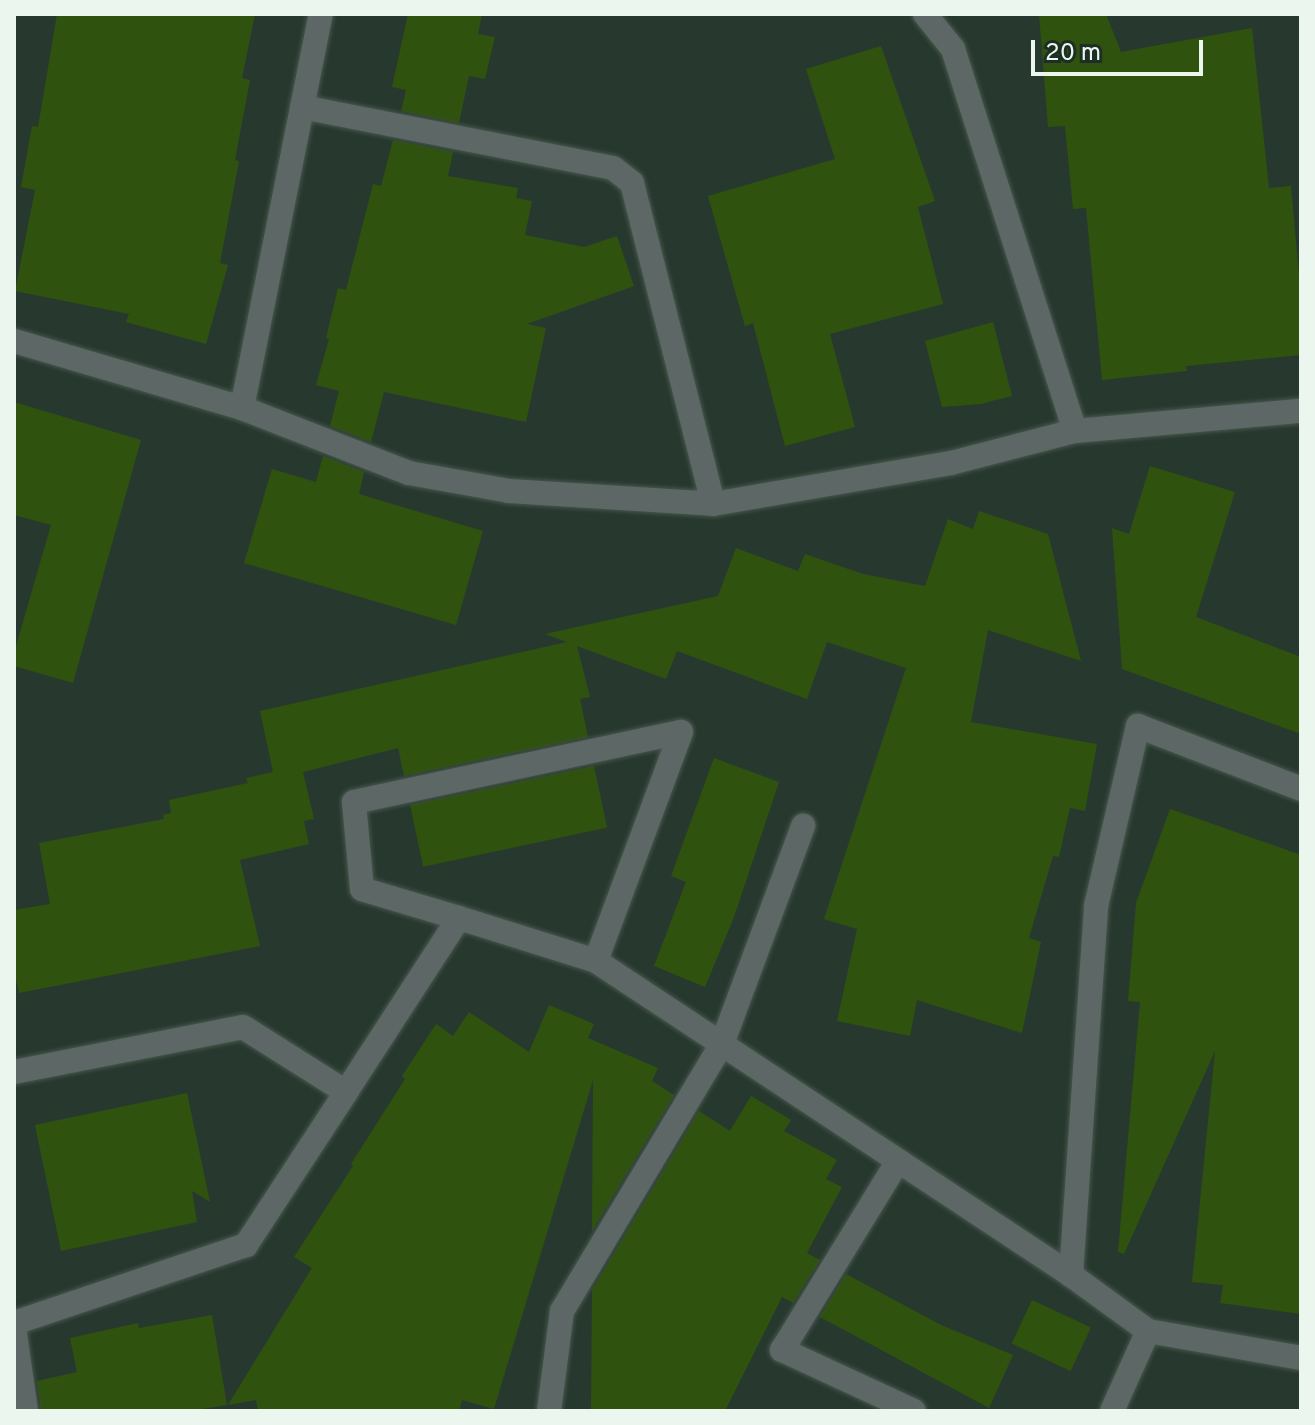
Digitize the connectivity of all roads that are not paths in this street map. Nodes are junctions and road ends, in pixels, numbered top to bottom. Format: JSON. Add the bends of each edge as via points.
{"nodes":[{"id":1,"x":321,"y":14,"type":"edge"},
{"id":2,"x":925,"y":14,"type":"edge"},
{"id":3,"x":302,"y":107,"type":"junction"},
{"id":4,"x":14,"y":341,"type":"edge"},
{"id":5,"x":242,"y":408,"type":"junction"},
{"id":6,"x":1301,"y":411,"type":"edge"},
{"id":7,"x":1075,"y":431,"type":"junction"},
{"id":8,"x":713,"y":504,"type":"junction"},
{"id":9,"x":1301,"y":789,"type":"edge"},
{"id":10,"x":803,"y":826,"type":"dead end"},
{"id":11,"x":459,"y":918,"type":"junction"},
{"id":12,"x":596,"y":961,"type":"junction"},
{"id":13,"x":722,"y":1044,"type":"junction"},
{"id":14,"x":14,"y":1072,"type":"edge"},
{"id":15,"x":346,"y":1092,"type":"junction"},
{"id":16,"x":898,"y":1161,"type":"junction"},
{"id":17,"x":1071,"y":1275,"type":"junction"},
{"id":18,"x":14,"y":1325,"type":"edge"},
{"id":19,"x":1148,"y":1331,"type":"junction"},
{"id":20,"x":1301,"y":1358,"type":"edge"},
{"id":21,"x":26,"y":1411,"type":"edge"},
{"id":22,"x":549,"y":1411,"type":"edge"},
{"id":23,"x":914,"y":1411,"type":"edge"},
{"id":24,"x":1112,"y":1411,"type":"edge"}],
"edges":[{"from":1,"to":3,"type":"street"},
{"from":2,"to":7,"type":"street","via":[[953,49]]},
{"from":3,"to":5,"type":"street"},
{"from":3,"to":8,"type":"street","via":[[613,168],[632,183]]},
{"from":4,"to":5,"type":"street"},
{"from":5,"to":8,"type":"street","via":[[409,473],[509,491]]},
{"from":6,"to":7,"type":"street"},
{"from":7,"to":8,"type":"street","via":[[951,463]]},
{"from":9,"to":17,"type":"street","via":[[1138,726],[1096,906]]},
{"from":10,"to":13,"type":"street"},
{"from":11,"to":12,"type":"street"},
{"from":11,"to":12,"type":"street","via":[[362,889],[354,802],[681,732]]},
{"from":11,"to":15,"type":"street"},
{"from":12,"to":13,"type":"street"},
{"from":13,"to":16,"type":"street"},
{"from":13,"to":22,"type":"street","via":[[562,1311]]},
{"from":14,"to":15,"type":"street","via":[[243,1027]]},
{"from":15,"to":18,"type":"street","via":[[246,1245]]},
{"from":16,"to":17,"type":"street"},
{"from":16,"to":23,"type":"street","via":[[782,1350]]},
{"from":17,"to":19,"type":"street"},
{"from":18,"to":21,"type":"street"},
{"from":19,"to":20,"type":"street"},
{"from":19,"to":24,"type":"street"}]}
